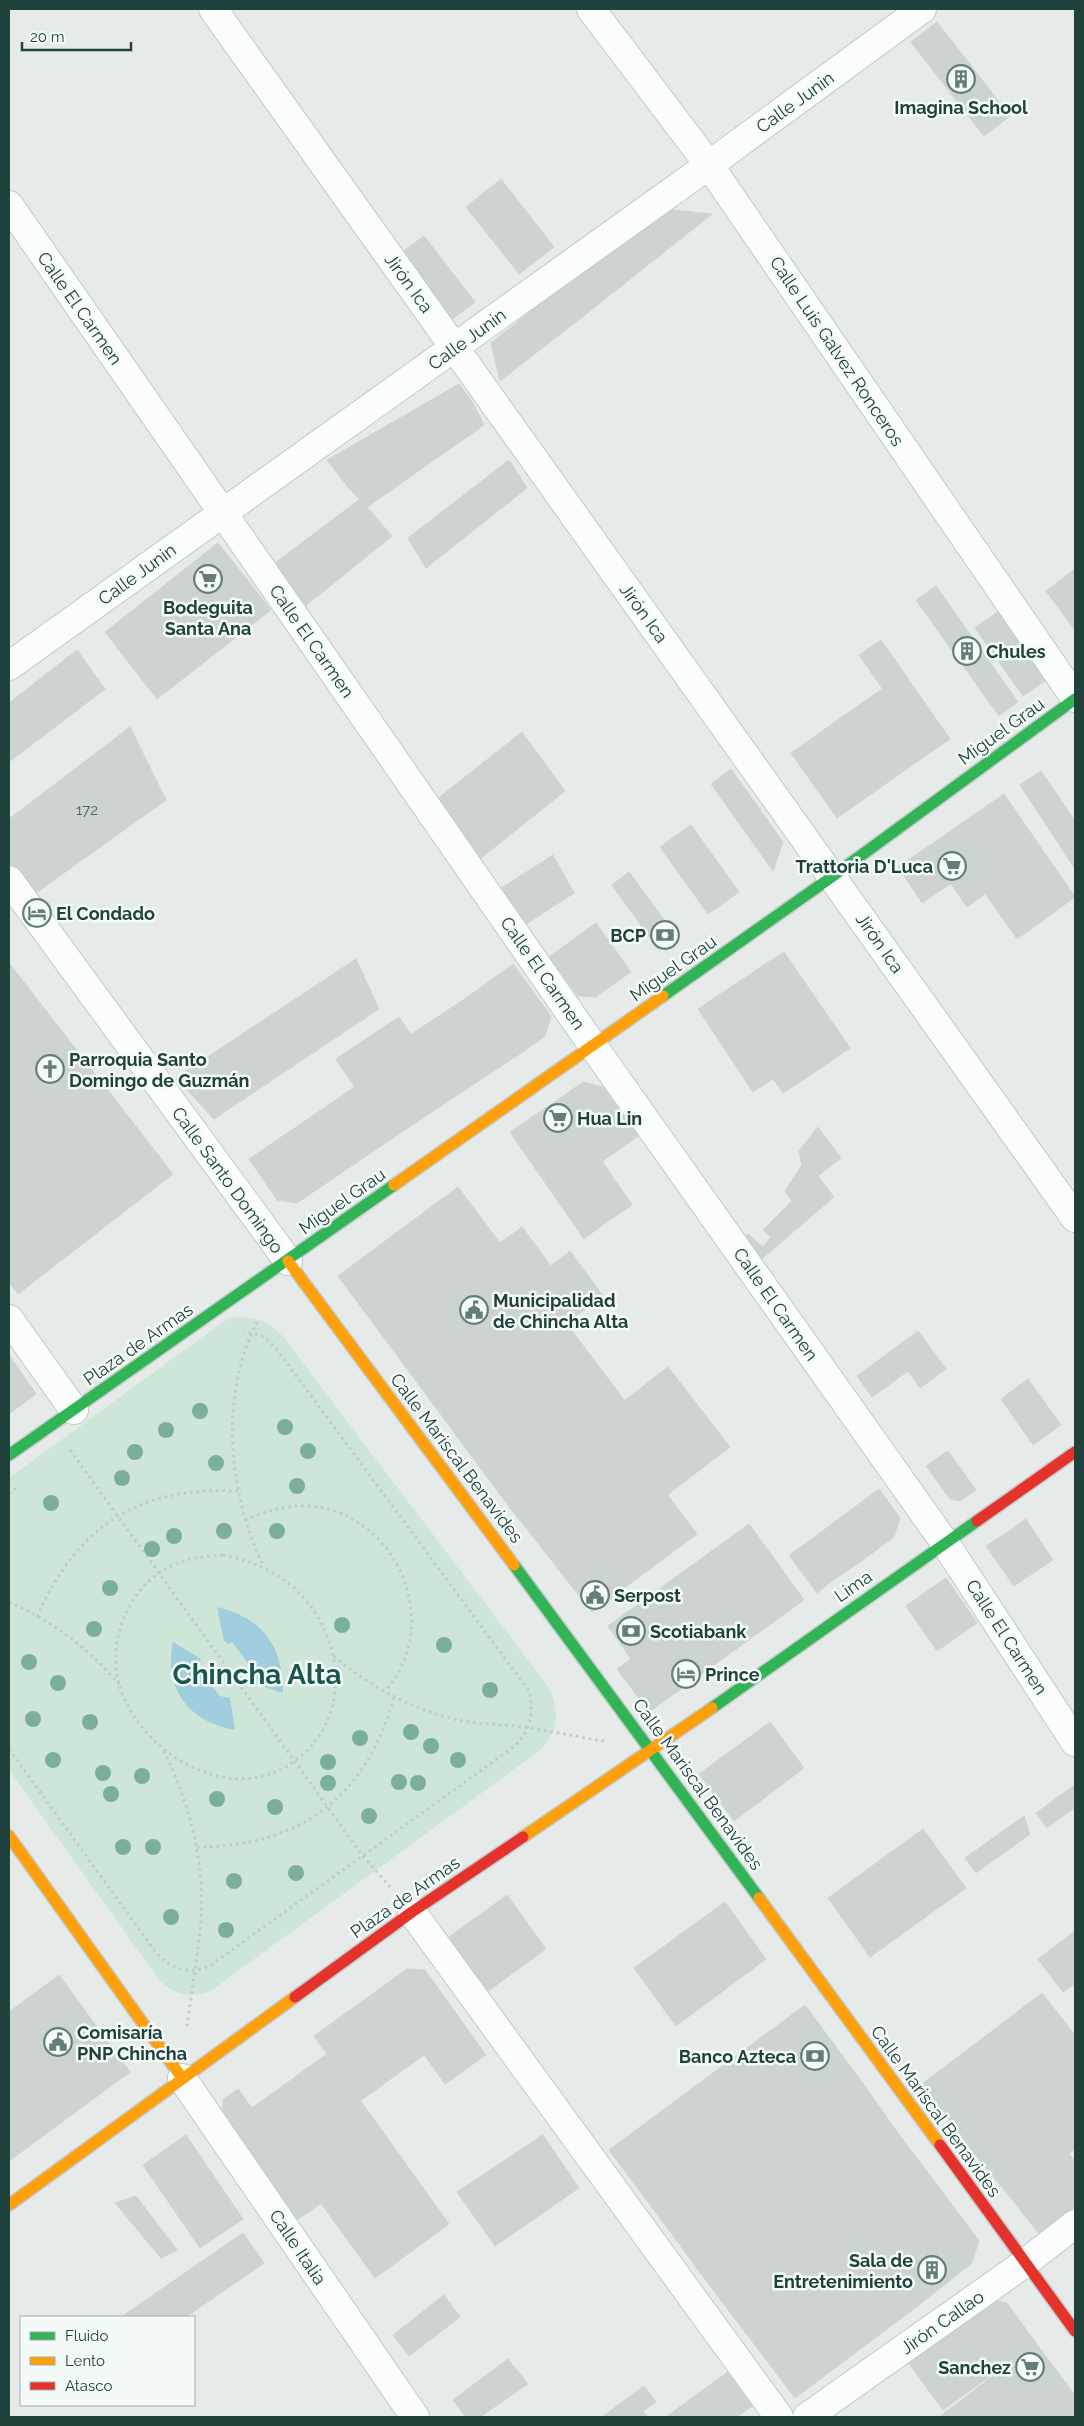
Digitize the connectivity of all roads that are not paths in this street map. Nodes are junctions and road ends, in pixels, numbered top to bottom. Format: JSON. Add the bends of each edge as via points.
{"nodes":[{"id":1,"x":213,"y":9,"type":"edge"},
{"id":2,"x":591,"y":9,"type":"edge"},
{"id":3,"x":922,"y":9,"type":"edge"},
{"id":4,"x":709,"y":165,"type":"junction"},
{"id":5,"x":9,"y":205,"type":"edge"},
{"id":6,"x":455,"y":347,"type":"junction"},
{"id":7,"x":223,"y":513,"type":"junction"},
{"id":8,"x":9,"y":666,"type":"edge"},
{"id":9,"x":1075,"y":699,"type":"edge"},
{"id":10,"x":832,"y":876,"type":"junction"},
{"id":11,"x":9,"y":880,"type":"edge"},
{"id":12,"x":594,"y":1046,"type":"junction"},
{"id":13,"x":1075,"y":1218,"type":"edge"},
{"id":14,"x":288,"y":1261,"type":"junction"},
{"id":15,"x":9,"y":1320,"type":"edge"},
{"id":16,"x":74,"y":1410,"type":"junction"},
{"id":17,"x":1075,"y":1452,"type":"edge"},
{"id":18,"x":9,"y":1455,"type":"edge"},
{"id":19,"x":945,"y":1543,"type":"junction"},
{"id":20,"x":1075,"y":1742,"type":"edge"},
{"id":21,"x":652,"y":1750,"type":"junction"},
{"id":22,"x":9,"y":1836,"type":"edge"},
{"id":23,"x":412,"y":1912,"type":"junction"},
{"id":24,"x":182,"y":2078,"type":"junction"},
{"id":25,"x":9,"y":2205,"type":"edge"},
{"id":26,"x":1075,"y":2224,"type":"edge"},
{"id":27,"x":1025,"y":2264,"type":"junction"},
{"id":28,"x":1075,"y":2331,"type":"edge"},
{"id":29,"x":415,"y":2417,"type":"edge"},
{"id":30,"x":778,"y":2417,"type":"edge"},
{"id":31,"x":807,"y":2417,"type":"edge"}],
"edges":[{"from":1,"to":6,"type":"street","name":"Jirón Ica"},
{"from":2,"to":4,"type":"street","name":"Calle Luis Galvez Ronceros"},
{"from":3,"to":4,"type":"street","name":"Calle Junin"},
{"from":4,"to":6,"type":"street","name":"Calle Junin"},
{"from":4,"to":9,"type":"street","name":"Calle Luis Galvez Ronceros"},
{"from":5,"to":7,"type":"street","name":"Calle El Carmen"},
{"from":6,"to":7,"type":"street","name":"Calle Junin"},
{"from":6,"to":10,"type":"street","name":"Jirón Ica"},
{"from":7,"to":8,"type":"street","name":"Calle Junin"},
{"from":7,"to":12,"type":"street","name":"Calle El Carmen"},
{"from":9,"to":10,"type":"main road","name":"Miguel Grau"},
{"from":10,"to":12,"type":"main road","name":"Miguel Grau"},
{"from":10,"to":13,"type":"street","name":"Jirón Ica"},
{"from":11,"to":14,"type":"street","name":"Calle Santo Domingo"},
{"from":12,"to":14,"type":"main road","name":"Miguel Grau"},
{"from":12,"to":19,"type":"street","name":"Calle El Carmen"},
{"from":14,"to":16,"type":"main road","name":"Plaza de Armas"},
{"from":14,"to":21,"type":"main road","name":"Calle Mariscal Benavides"},
{"from":15,"to":16,"type":"street"},
{"from":16,"to":18,"type":"main road","name":"Plaza de Armas"},
{"from":17,"to":19,"type":"main road","name":"Lima"},
{"from":19,"to":20,"type":"street","name":"Calle El Carmen"},
{"from":19,"to":21,"type":"main road","name":"Lima"},
{"from":21,"to":23,"type":"main road","name":"Plaza de Armas"},
{"from":21,"to":27,"type":"main road","name":"Calle Mariscal Benavides"},
{"from":22,"to":24,"type":"main road"},
{"from":23,"to":24,"type":"main road","name":"Plaza de Armas"},
{"from":23,"to":30,"type":"street"},
{"from":24,"to":25,"type":"main road","name":"Plaza de Armas"},
{"from":24,"to":29,"type":"street","name":"Calle Italia"},
{"from":26,"to":27,"type":"street","name":"Jirón Callao"},
{"from":27,"to":28,"type":"main road","name":"Calle Mariscal Benavides"},
{"from":27,"to":31,"type":"street","name":"Jirón Callao"}]}
